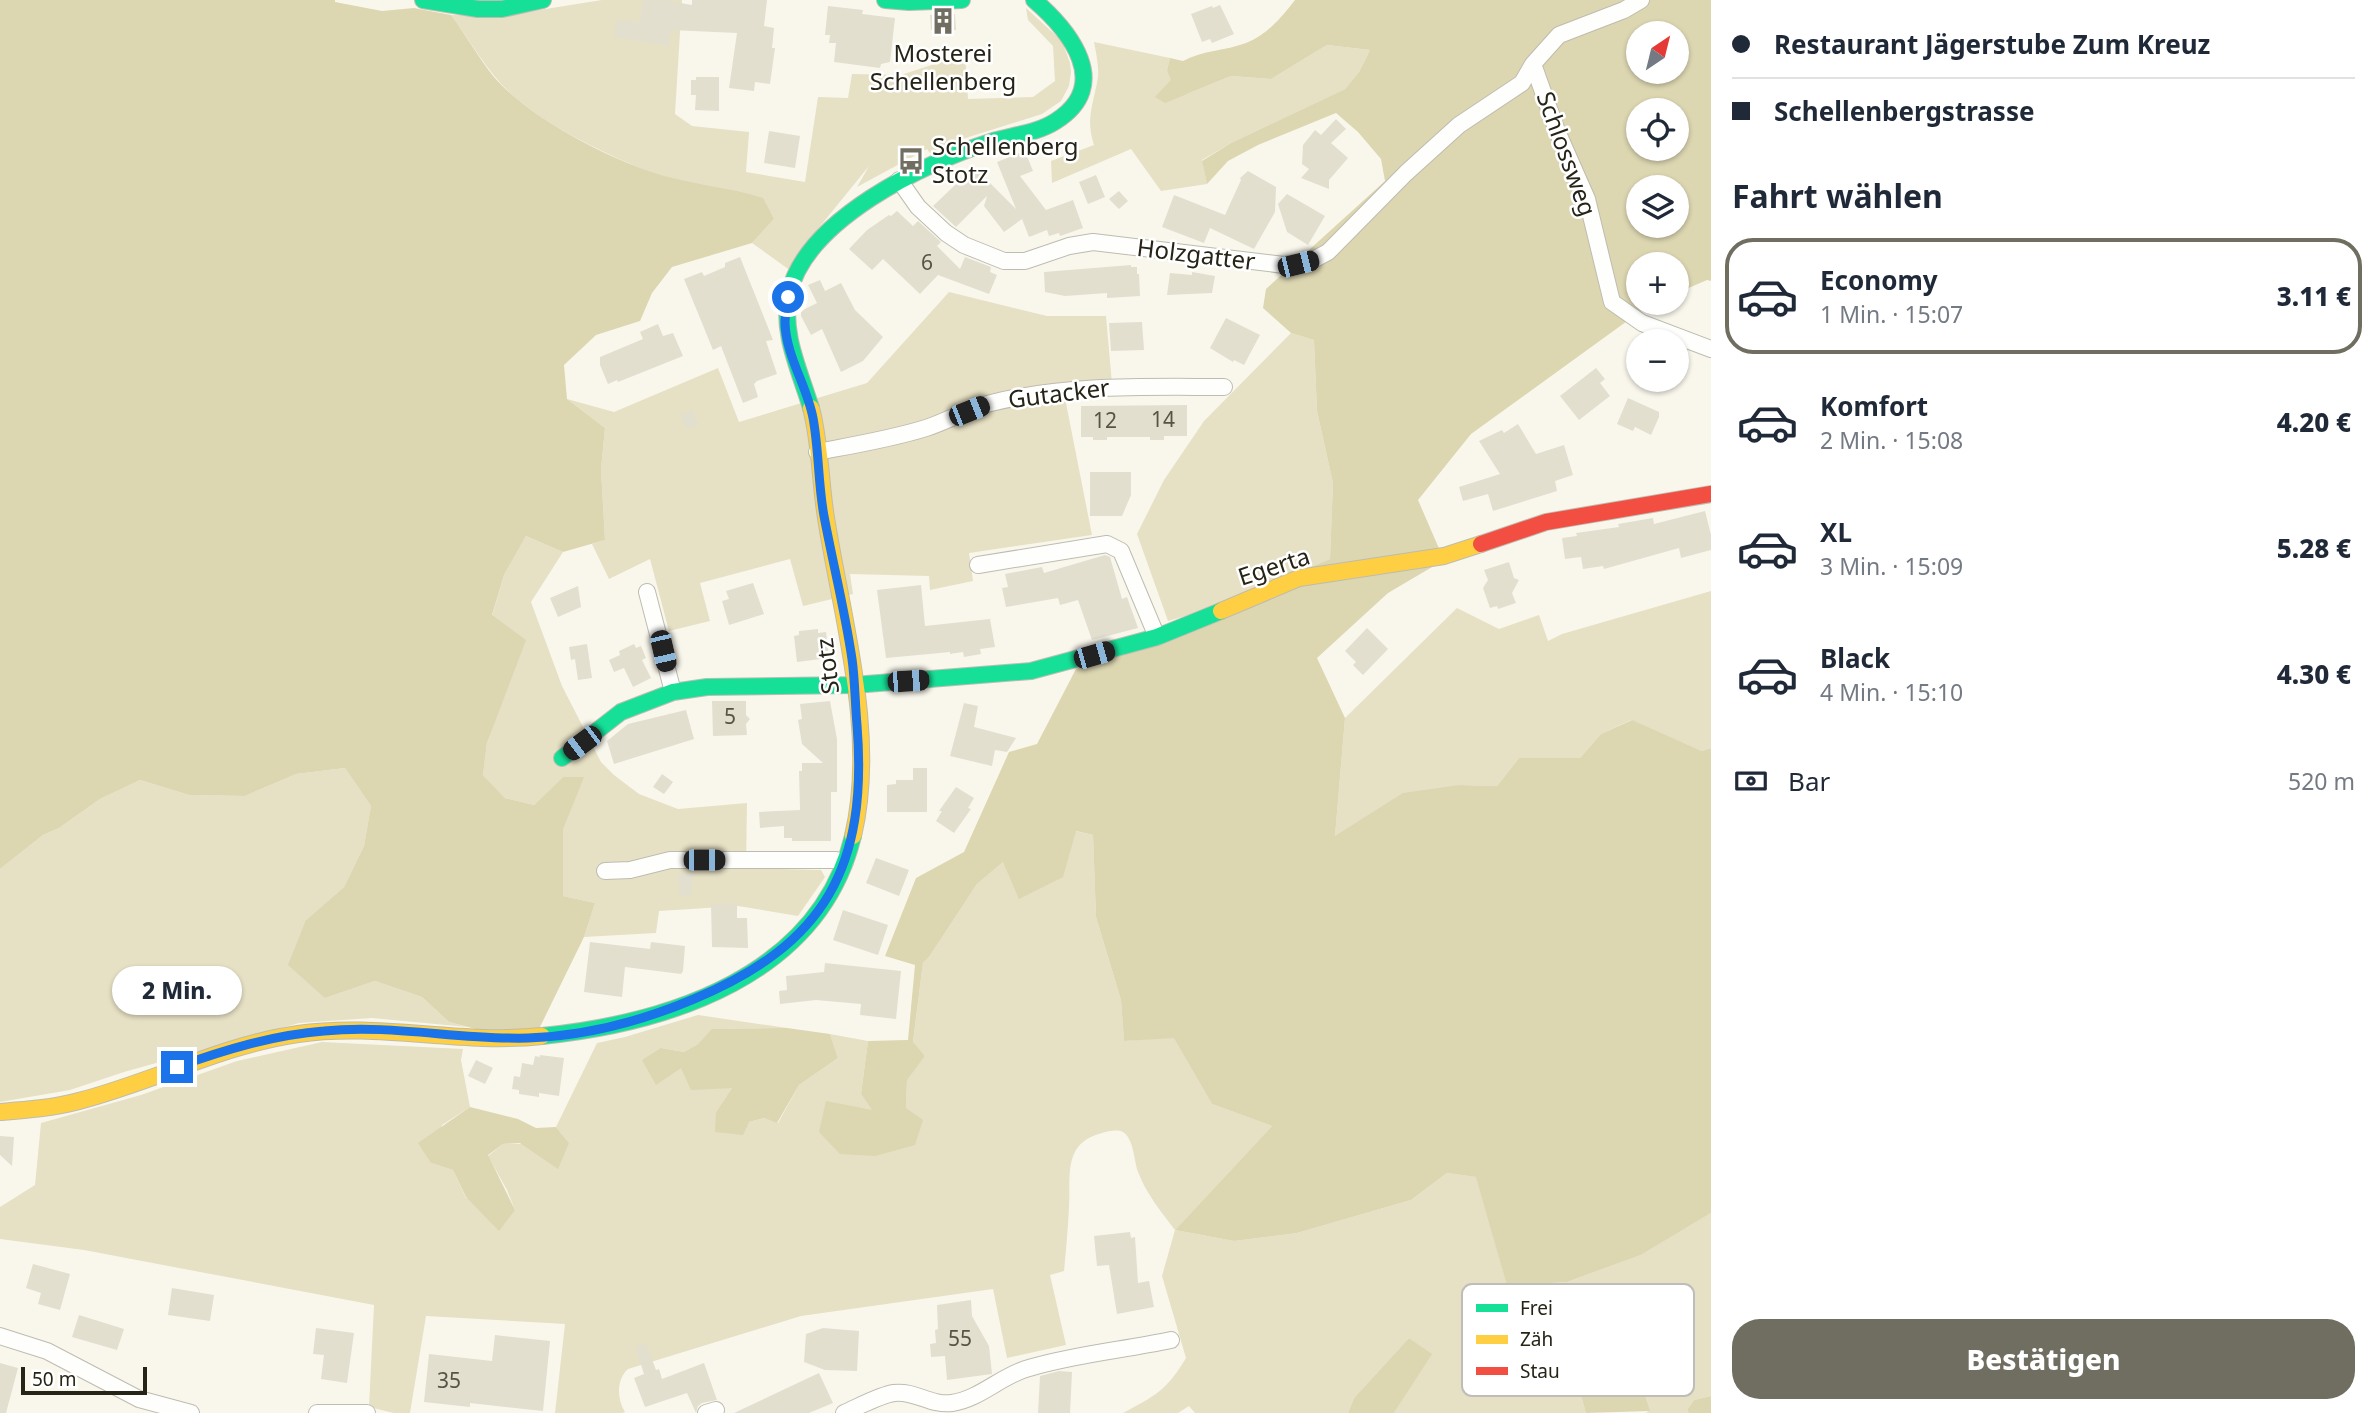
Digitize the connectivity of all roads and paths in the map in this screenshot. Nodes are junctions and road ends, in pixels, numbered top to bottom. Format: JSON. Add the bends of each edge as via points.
{"nodes":[{"id":1,"x":423,"y":0,"type":"edge"},
{"id":2,"x":543,"y":0,"type":"edge"},
{"id":3,"x":886,"y":0,"type":"edge"},
{"id":4,"x":962,"y":0,"type":"edge"},
{"id":5,"x":1034,"y":0,"type":"edge"},
{"id":6,"x":1641,"y":0,"type":"edge"},
{"id":7,"x":1533,"y":64,"type":"junction"},
{"id":8,"x":899,"y":180,"type":"junction"},
{"id":9,"x":1711,"y":349,"type":"edge"},
{"id":10,"x":1224,"y":387,"type":"dead end"},
{"id":11,"x":817,"y":452,"type":"junction"},
{"id":12,"x":1711,"y":495,"type":"edge"},
{"id":13,"x":978,"y":565,"type":"dead end"},
{"id":14,"x":648,"y":592,"type":"dead end"},
{"id":15,"x":1157,"y":637,"type":"junction"},
{"id":16,"x":854,"y":685,"type":"junction"},
{"id":17,"x":673,"y":692,"type":"junction"},
{"id":18,"x":562,"y":758,"type":"dead end"},
{"id":19,"x":845,"y":862,"type":"junction"},
{"id":20,"x":605,"y":871,"type":"dead end"},
{"id":21,"x":0,"y":1112,"type":"edge"},
{"id":22,"x":0,"y":1336,"type":"edge"},
{"id":23,"x":1171,"y":1340,"type":"dead end"},
{"id":24,"x":191,"y":1413,"type":"edge"},
{"id":25,"x":317,"y":1413,"type":"edge"},
{"id":26,"x":366,"y":1413,"type":"edge"},
{"id":27,"x":844,"y":1413,"type":"edge"}],
"edges":[{"from":1,"to":2,"type":"street","via":[[478,9]]},
{"from":3,"to":4,"type":"street"},
{"from":5,"to":8,"type":"street","name":"Stotz","via":[[1061,23],[1079,49],[1081,89],[1069,110],[1047,127],[960,152]]},
{"from":6,"to":7,"type":"street","name":"Schlossweg","via":[[1559,36]]},
{"from":7,"to":8,"type":"street","name":"Holzgatter","via":[[1522,83],[1459,125],[1328,252],[1298,264],[1093,242],[1025,261],[1004,261],[946,233],[918,207]]},
{"from":7,"to":9,"type":"street","name":"Schlossweg","via":[[1587,199],[1612,302],[1642,323]]},
{"from":8,"to":11,"type":"street","name":"Stotz","via":[[821,239],[793,280],[785,324],[812,411]]},
{"from":10,"to":11,"type":"street","name":"Gutacker","via":[[1057,390],[989,404],[882,440]]},
{"from":11,"to":16,"type":"street","name":"Stotz"},
{"from":12,"to":15,"type":"street","name":"Egerta","via":[[1546,522],[1444,556],[1298,578]]},
{"from":13,"to":15,"type":"street","via":[[1107,544],[1121,551]]},
{"from":14,"to":17,"type":"street"},
{"from":15,"to":16,"type":"street","name":"Egerta","via":[[1031,671]]},
{"from":16,"to":17,"type":"street","name":"Egerta","via":[[707,687]]},
{"from":16,"to":19,"type":"street","name":"Stotz","via":[[858,804]]},
{"from":17,"to":18,"type":"street","name":"Egerta","via":[[621,712]]},
{"from":19,"to":20,"type":"street","via":[[670,860]]},
{"from":19,"to":21,"type":"street","name":"Stotz","via":[[822,906],[795,939],[744,976],[650,1017],[529,1038],[376,1029],[296,1034],[209,1056],[80,1101]]},
{"from":22,"to":24,"type":"street","via":[[64,1359],[139,1399]]},
{"from":23,"to":27,"type":"street","via":[[1026,1368],[953,1403],[895,1393]]},
{"from":25,"to":26,"type":"street"}]}
